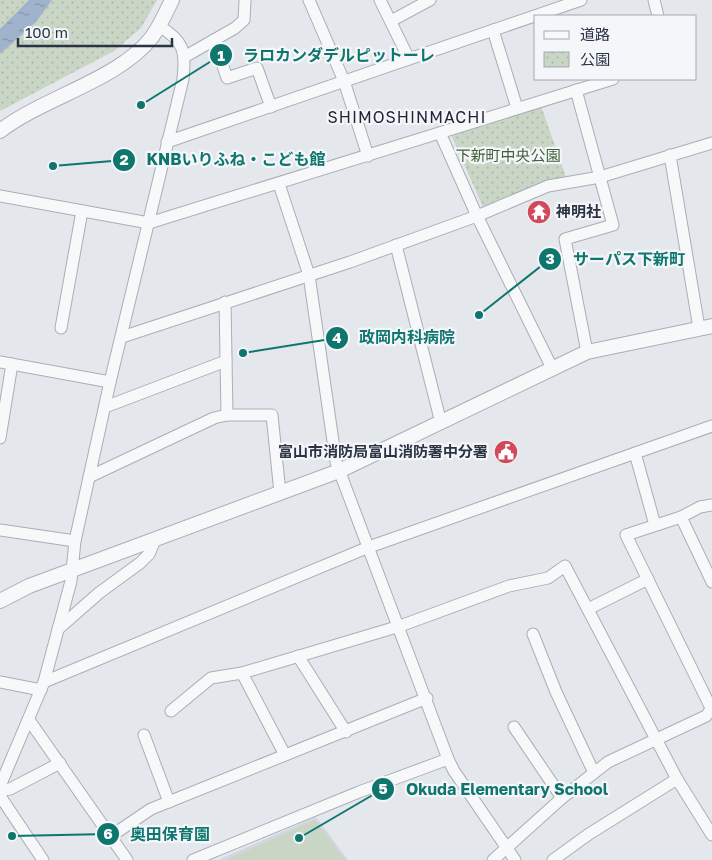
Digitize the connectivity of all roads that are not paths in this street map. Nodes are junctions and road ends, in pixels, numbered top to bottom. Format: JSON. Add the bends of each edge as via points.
{"nodes":[{"id":1,"x":172,"y":0,"type":"edge"},
{"id":2,"x":245,"y":0,"type":"edge"},
{"id":3,"x":309,"y":0,"type":"edge"},
{"id":4,"x":380,"y":0,"type":"edge"},
{"id":5,"x":430,"y":0,"type":"edge"},
{"id":6,"x":581,"y":0,"type":"edge"},
{"id":7,"x":654,"y":0,"type":"edge"},
{"id":8,"x":537,"y":15,"type":"edge"},
{"id":9,"x":658,"y":15,"type":"edge"},
{"id":10,"x":534,"y":16,"type":"edge"},
{"id":11,"x":391,"y":21,"type":"junction"},
{"id":12,"x":159,"y":26,"type":"junction"},
{"id":13,"x":493,"y":30,"type":"junction"},
{"id":14,"x":214,"y":40,"type":"junction"},
{"id":15,"x":186,"y":56,"type":"junction"},
{"id":16,"x":410,"y":59,"type":"junction"},
{"id":17,"x":610,"y":80,"type":"edge"},
{"id":18,"x":344,"y":81,"type":"junction"},
{"id":19,"x":576,"y":90,"type":"junction"},
{"id":20,"x":271,"y":107,"type":"junction"},
{"id":21,"x":517,"y":108,"type":"junction"},
{"id":22,"x":0,"y":131,"type":"edge"},
{"id":23,"x":440,"y":134,"type":"junction"},
{"id":24,"x":167,"y":142,"type":"junction"},
{"id":25,"x":712,"y":143,"type":"edge"},
{"id":26,"x":670,"y":155,"type":"junction"},
{"id":27,"x":368,"y":156,"type":"junction"},
{"id":28,"x":600,"y":176,"type":"junction"},
{"id":29,"x":279,"y":184,"type":"junction"},
{"id":30,"x":0,"y":196,"type":"edge"},
{"id":31,"x":82,"y":211,"type":"junction"},
{"id":32,"x":477,"y":216,"type":"junction"},
{"id":33,"x":149,"y":223,"type":"junction"},
{"id":34,"x":396,"y":245,"type":"junction"},
{"id":35,"x":309,"y":275,"type":"junction"},
{"id":36,"x":225,"y":302,"type":"junction"},
{"id":37,"x":706,"y":327,"type":"edge"},
{"id":38,"x":61,"y":328,"type":"dead end"},
{"id":39,"x":122,"y":337,"type":"junction"},
{"id":40,"x":587,"y":352,"type":"junction"},
{"id":41,"x":226,"y":361,"type":"junction"},
{"id":42,"x":6,"y":363,"type":"edge"},
{"id":43,"x":552,"y":368,"type":"junction"},
{"id":44,"x":110,"y":382,"type":"junction"},
{"id":45,"x":105,"y":407,"type":"junction"},
{"id":46,"x":227,"y":415,"type":"junction"},
{"id":47,"x":441,"y":423,"type":"junction"},
{"id":48,"x":712,"y":426,"type":"edge"},
{"id":49,"x":0,"y":438,"type":"edge"},
{"id":50,"x":635,"y":453,"type":"junction"},
{"id":51,"x":339,"y":472,"type":"junction"},
{"id":52,"x":89,"y":477,"type":"junction"},
{"id":53,"x":280,"y":493,"type":"junction"},
{"id":54,"x":712,"y":505,"type":"edge"},
{"id":55,"x":681,"y":517,"type":"junction"},
{"id":56,"x":655,"y":526,"type":"junction"},
{"id":57,"x":0,"y":530,"type":"edge"},
{"id":58,"x":155,"y":540,"type":"junction"},
{"id":59,"x":75,"y":541,"type":"junction"},
{"id":60,"x":369,"y":547,"type":"junction"},
{"id":61,"x":72,"y":570,"type":"junction"},
{"id":62,"x":648,"y":579,"type":"junction"},
{"id":63,"x":712,"y":582,"type":"edge"},
{"id":64,"x":0,"y":601,"type":"edge"},
{"id":65,"x":588,"y":609,"type":"junction"},
{"id":66,"x":400,"y":626,"type":"junction"},
{"id":67,"x":58,"y":629,"type":"junction"},
{"id":68,"x":533,"y":634,"type":"dead end"},
{"id":69,"x":298,"y":656,"type":"junction"},
{"id":70,"x":242,"y":672,"type":"junction"},
{"id":71,"x":0,"y":682,"type":"edge"},
{"id":72,"x":42,"y":686,"type":"junction"},
{"id":73,"x":426,"y":698,"type":"junction"},
{"id":74,"x":712,"y":708,"type":"edge"},
{"id":75,"x":172,"y":711,"type":"dead end"},
{"id":76,"x":29,"y":720,"type":"junction"},
{"id":77,"x":514,"y":727,"type":"dead end"},
{"id":78,"x":346,"y":732,"type":"junction"},
{"id":79,"x":144,"y":735,"type":"dead end"},
{"id":80,"x":656,"y":740,"type":"junction"},
{"id":81,"x":285,"y":755,"type":"junction"},
{"id":82,"x":448,"y":759,"type":"junction"},
{"id":83,"x":60,"y":764,"type":"junction"},
{"id":84,"x":594,"y":773,"type":"junction"},
{"id":85,"x":677,"y":779,"type":"junction"},
{"id":86,"x":0,"y":786,"type":"edge"},
{"id":87,"x":0,"y":792,"type":"edge"},
{"id":88,"x":0,"y":796,"type":"edge"},
{"id":89,"x":562,"y":798,"type":"junction"},
{"id":90,"x":169,"y":802,"type":"junction"},
{"id":91,"x":712,"y":834,"type":"edge"},
{"id":92,"x":111,"y":836,"type":"junction"},
{"id":93,"x":507,"y":847,"type":"junction"},
{"id":94,"x":43,"y":860,"type":"edge"},
{"id":95,"x":127,"y":860,"type":"edge"},
{"id":96,"x":193,"y":860,"type":"edge"},
{"id":97,"x":493,"y":860,"type":"edge"},
{"id":98,"x":516,"y":860,"type":"edge"},
{"id":99,"x":553,"y":860,"type":"edge"}],
"edges":[{"from":1,"to":12,"type":"street"},
{"from":2,"to":14,"type":"street","via":[[244,20]]},
{"from":3,"to":18,"type":"street"},
{"from":4,"to":11,"type":"street"},
{"from":5,"to":11,"type":"street"},
{"from":6,"to":8,"type":"street"},
{"from":7,"to":9,"type":"street"},
{"from":10,"to":13,"type":"street"},
{"from":11,"to":16,"type":"street"},
{"from":12,"to":15,"type":"street","via":[[178,42]]},
{"from":12,"to":22,"type":"street","via":[[124,62],[18,117]]},
{"from":13,"to":16,"type":"street"},
{"from":13,"to":21,"type":"street"},
{"from":14,"to":15,"type":"street"},
{"from":14,"to":20,"type":"street","via":[[227,78],[257,68]]},
{"from":15,"to":24,"type":"street"},
{"from":16,"to":18,"type":"street"},
{"from":17,"to":19,"type":"street"},
{"from":18,"to":20,"type":"street"},
{"from":18,"to":27,"type":"street"},
{"from":19,"to":21,"type":"street"},
{"from":19,"to":28,"type":"street"},
{"from":20,"to":24,"type":"street"},
{"from":21,"to":23,"type":"street"},
{"from":23,"to":27,"type":"street"},
{"from":23,"to":32,"type":"street"},
{"from":24,"to":33,"type":"street"},
{"from":25,"to":26,"type":"street"},
{"from":26,"to":28,"type":"street"},
{"from":26,"to":37,"type":"street"},
{"from":27,"to":29,"type":"street"},
{"from":28,"to":32,"type":"street","via":[[548,186]]},
{"from":28,"to":40,"type":"street","via":[[613,225],[565,239]]},
{"from":29,"to":33,"type":"street"},
{"from":29,"to":35,"type":"street"},
{"from":30,"to":31,"type":"street"},
{"from":31,"to":33,"type":"street"},
{"from":31,"to":38,"type":"street"},
{"from":32,"to":34,"type":"street"},
{"from":32,"to":43,"type":"street"},
{"from":33,"to":39,"type":"street"},
{"from":34,"to":35,"type":"street"},
{"from":34,"to":47,"type":"street"},
{"from":35,"to":36,"type":"street"},
{"from":35,"to":51,"type":"street"},
{"from":36,"to":39,"type":"street"},
{"from":36,"to":41,"type":"street"},
{"from":37,"to":40,"type":"street"},
{"from":39,"to":44,"type":"street"},
{"from":40,"to":43,"type":"street"},
{"from":41,"to":45,"type":"street"},
{"from":41,"to":46,"type":"street"},
{"from":42,"to":44,"type":"street"},
{"from":42,"to":49,"type":"street"},
{"from":43,"to":47,"type":"street"},
{"from":44,"to":45,"type":"street"},
{"from":45,"to":52,"type":"street"},
{"from":46,"to":52,"type":"street","via":[[214,418]]},
{"from":46,"to":53,"type":"street","via":[[272,415]]},
{"from":47,"to":51,"type":"street"},
{"from":48,"to":50,"type":"street"},
{"from":50,"to":56,"type":"street"},
{"from":50,"to":60,"type":"street"},
{"from":51,"to":53,"type":"street"},
{"from":51,"to":60,"type":"street"},
{"from":52,"to":59,"type":"street"},
{"from":53,"to":58,"type":"street"},
{"from":54,"to":55,"type":"street","via":[[700,506]]},
{"from":55,"to":56,"type":"street"},
{"from":55,"to":63,"type":"street"},
{"from":56,"to":62,"type":"street","via":[[626,535]]},
{"from":57,"to":59,"type":"street"},
{"from":58,"to":61,"type":"street"},
{"from":58,"to":67,"type":"street","via":[[149,554],[140,563],[99,592]]},
{"from":59,"to":61,"type":"street"},
{"from":60,"to":66,"type":"street"},
{"from":60,"to":72,"type":"street"},
{"from":61,"to":64,"type":"street"},
{"from":61,"to":67,"type":"street"},
{"from":62,"to":65,"type":"street"},
{"from":62,"to":74,"type":"street"},
{"from":65,"to":66,"type":"street","via":[[565,566],[548,578],[509,586]]},
{"from":65,"to":80,"type":"street"},
{"from":66,"to":69,"type":"street"},
{"from":66,"to":73,"type":"street"},
{"from":67,"to":72,"type":"street"},
{"from":68,"to":84,"type":"street"},
{"from":69,"to":70,"type":"street"},
{"from":69,"to":78,"type":"street"},
{"from":70,"to":75,"type":"street","via":[[211,678]]},
{"from":70,"to":81,"type":"street"},
{"from":71,"to":72,"type":"street"},
{"from":72,"to":76,"type":"street"},
{"from":73,"to":78,"type":"street"},
{"from":73,"to":82,"type":"street"},
{"from":74,"to":80,"type":"street","via":[[706,716]]},
{"from":76,"to":83,"type":"street"},
{"from":76,"to":86,"type":"street"},
{"from":77,"to":89,"type":"street"},
{"from":78,"to":81,"type":"street"},
{"from":79,"to":90,"type":"street"},
{"from":80,"to":84,"type":"street","via":[[608,762]]},
{"from":80,"to":85,"type":"street"},
{"from":81,"to":90,"type":"street"},
{"from":82,"to":93,"type":"street"},
{"from":82,"to":96,"type":"street"},
{"from":83,"to":87,"type":"street"},
{"from":83,"to":92,"type":"street"},
{"from":84,"to":89,"type":"street"},
{"from":85,"to":91,"type":"street"},
{"from":85,"to":99,"type":"street"},
{"from":88,"to":94,"type":"street"},
{"from":89,"to":93,"type":"street"},
{"from":90,"to":92,"type":"street","via":[[151,809]]},
{"from":92,"to":95,"type":"street"},
{"from":93,"to":97,"type":"street"},
{"from":93,"to":98,"type":"street"}]}
